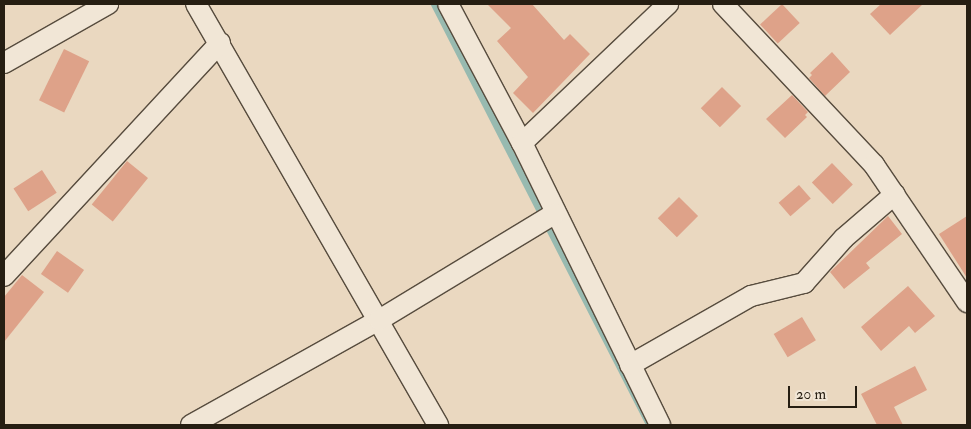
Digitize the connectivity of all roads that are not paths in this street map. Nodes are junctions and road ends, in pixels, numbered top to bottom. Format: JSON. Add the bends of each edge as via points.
{"nodes":[{"id":1,"x":108,"y":4,"type":"edge"},
{"id":2,"x":196,"y":4,"type":"edge"},
{"id":3,"x":448,"y":4,"type":"edge"},
{"id":4,"x":668,"y":4,"type":"edge"},
{"id":5,"x":723,"y":4,"type":"edge"},
{"id":6,"x":220,"y":43,"type":"junction"},
{"id":7,"x":4,"y":63,"type":"edge"},
{"id":8,"x":522,"y":143,"type":"junction"},
{"id":9,"x":895,"y":194,"type":"junction"},
{"id":10,"x":554,"y":214,"type":"junction"},
{"id":11,"x":4,"y":276,"type":"edge"},
{"id":12,"x":967,"y":302,"type":"edge"},
{"id":13,"x":379,"y":320,"type":"junction"},
{"id":14,"x":630,"y":365,"type":"junction"},
{"id":15,"x":192,"y":425,"type":"edge"},
{"id":16,"x":438,"y":425,"type":"edge"},
{"id":17,"x":660,"y":425,"type":"edge"}],
"edges":[{"from":1,"to":7,"type":"street"},
{"from":2,"to":6,"type":"street"},
{"from":3,"to":8,"type":"street"},
{"from":4,"to":8,"type":"street"},
{"from":5,"to":9,"type":"street","via":[[874,165]]},
{"from":6,"to":11,"type":"street"},
{"from":6,"to":13,"type":"street"},
{"from":8,"to":10,"type":"street"},
{"from":9,"to":12,"type":"street"},
{"from":9,"to":14,"type":"street","via":[[844,238],[804,283],[751,296]]},
{"from":10,"to":13,"type":"street"},
{"from":10,"to":14,"type":"street"},
{"from":13,"to":15,"type":"street"},
{"from":13,"to":16,"type":"street"},
{"from":14,"to":17,"type":"street"}]}
